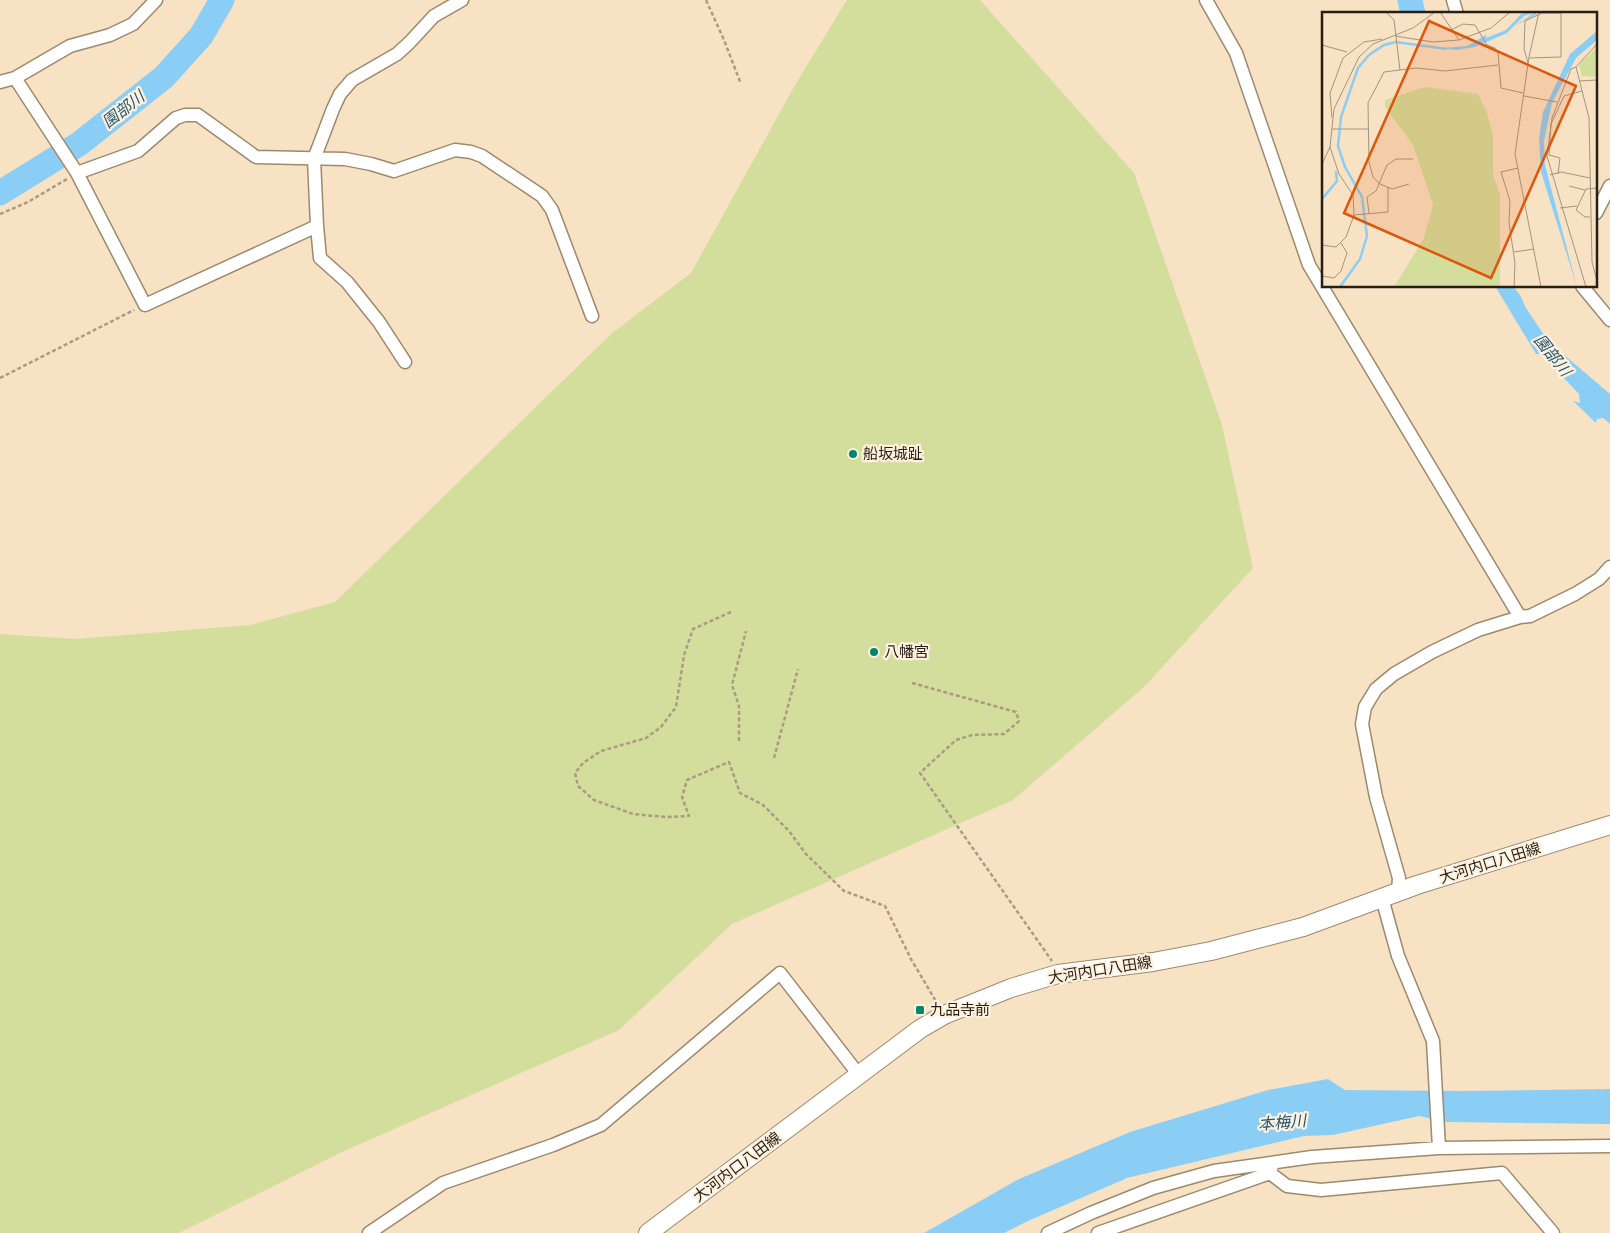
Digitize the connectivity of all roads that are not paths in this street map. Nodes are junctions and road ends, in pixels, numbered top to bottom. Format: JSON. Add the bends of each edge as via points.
{"nodes":[{"id":1,"x":156,"y":0,"type":"edge"},
{"id":2,"x":462,"y":0,"type":"edge"},
{"id":3,"x":1206,"y":0,"type":"edge"},
{"id":4,"x":15,"y":78,"type":"junction"},
{"id":5,"x":0,"y":82,"type":"edge"},
{"id":6,"x":314,"y":159,"type":"junction"},
{"id":7,"x":75,"y":169,"type":"junction"},
{"id":8,"x":1610,"y":186,"type":"edge"},
{"id":9,"x":1598,"y":209,"type":"edge"},
{"id":10,"x":317,"y":226,"type":"junction"},
{"id":11,"x":1322,"y":287,"type":"edge"},
{"id":12,"x":1323,"y":288,"type":"edge"},
{"id":13,"x":1584,"y":288,"type":"edge"},
{"id":14,"x":592,"y":316,"type":"dead end"},
{"id":15,"x":1610,"y":320,"type":"edge"},
{"id":16,"x":405,"y":362,"type":"dead end"},
{"id":17,"x":1610,"y":568,"type":"edge"},
{"id":18,"x":1520,"y":617,"type":"junction"},
{"id":19,"x":1610,"y":825,"type":"edge"},
{"id":20,"x":1398,"y":892,"type":"junction"},
{"id":21,"x":1382,"y":898,"type":"junction"},
{"id":22,"x":859,"y":1075,"type":"junction"},
{"id":23,"x":1439,"y":1144,"type":"junction"},
{"id":24,"x":1610,"y":1146,"type":"edge"},
{"id":25,"x":1272,"y":1167,"type":"junction"},
{"id":26,"x":369,"y":1233,"type":"edge"},
{"id":27,"x":648,"y":1233,"type":"edge"},
{"id":28,"x":1048,"y":1233,"type":"edge"},
{"id":29,"x":1098,"y":1233,"type":"edge"},
{"id":30,"x":1553,"y":1233,"type":"edge"}],
"edges":[{"from":1,"to":4,"type":"street","via":[[133,24],[110,35],[70,46]]},
{"from":2,"to":6,"type":"street","via":[[434,16],[396,54],[352,80],[340,94]]},
{"from":3,"to":11,"type":"street","via":[[1236,53],[1309,265]]},
{"from":4,"to":5,"type":"street"},
{"from":4,"to":7,"type":"street"},
{"from":6,"to":7,"type":"street","via":[[256,157],[198,115],[186,114],[176,118],[138,150]]},
{"from":6,"to":10,"type":"street"},
{"from":6,"to":14,"type":"street","via":[[345,159],[394,171],[455,150],[482,156],[542,196],[552,210]]},
{"from":7,"to":10,"type":"street","via":[[145,305]]},
{"from":8,"to":9,"type":"street"},
{"from":10,"to":16,"type":"street","via":[[320,258],[347,282]]},
{"from":12,"to":18,"type":"street"},
{"from":13,"to":15,"type":"street"},
{"from":17,"to":18,"type":"street","via":[[1600,579],[1575,594],[1530,616]]},
{"from":18,"to":20,"type":"street","via":[[1478,630],[1394,674],[1376,689],[1365,707],[1362,724],[1376,797],[1399,878]]},
{"from":19,"to":20,"type":"main road","name":"大河内口八田線"},
{"from":20,"to":21,"type":"main road","name":"大河内口八田線"},
{"from":21,"to":22,"type":"main road","name":"大河内口八田線","via":[[1303,927],[1211,951],[1058,974],[1011,988],[944,1015]]},
{"from":21,"to":23,"type":"street","via":[[1398,956],[1433,1041]]},
{"from":22,"to":26,"type":"street","via":[[780,973],[601,1125],[443,1183]]},
{"from":22,"to":27,"type":"main road","name":"大河内口八田線"},
{"from":23,"to":24,"type":"street"},
{"from":23,"to":25,"type":"street","via":[[1312,1157]]},
{"from":25,"to":28,"type":"street","via":[[1214,1171],[1153,1188]]},
{"from":25,"to":29,"type":"street"},
{"from":25,"to":30,"type":"street","via":[[1287,1186],[1321,1190],[1502,1173]]}]}
